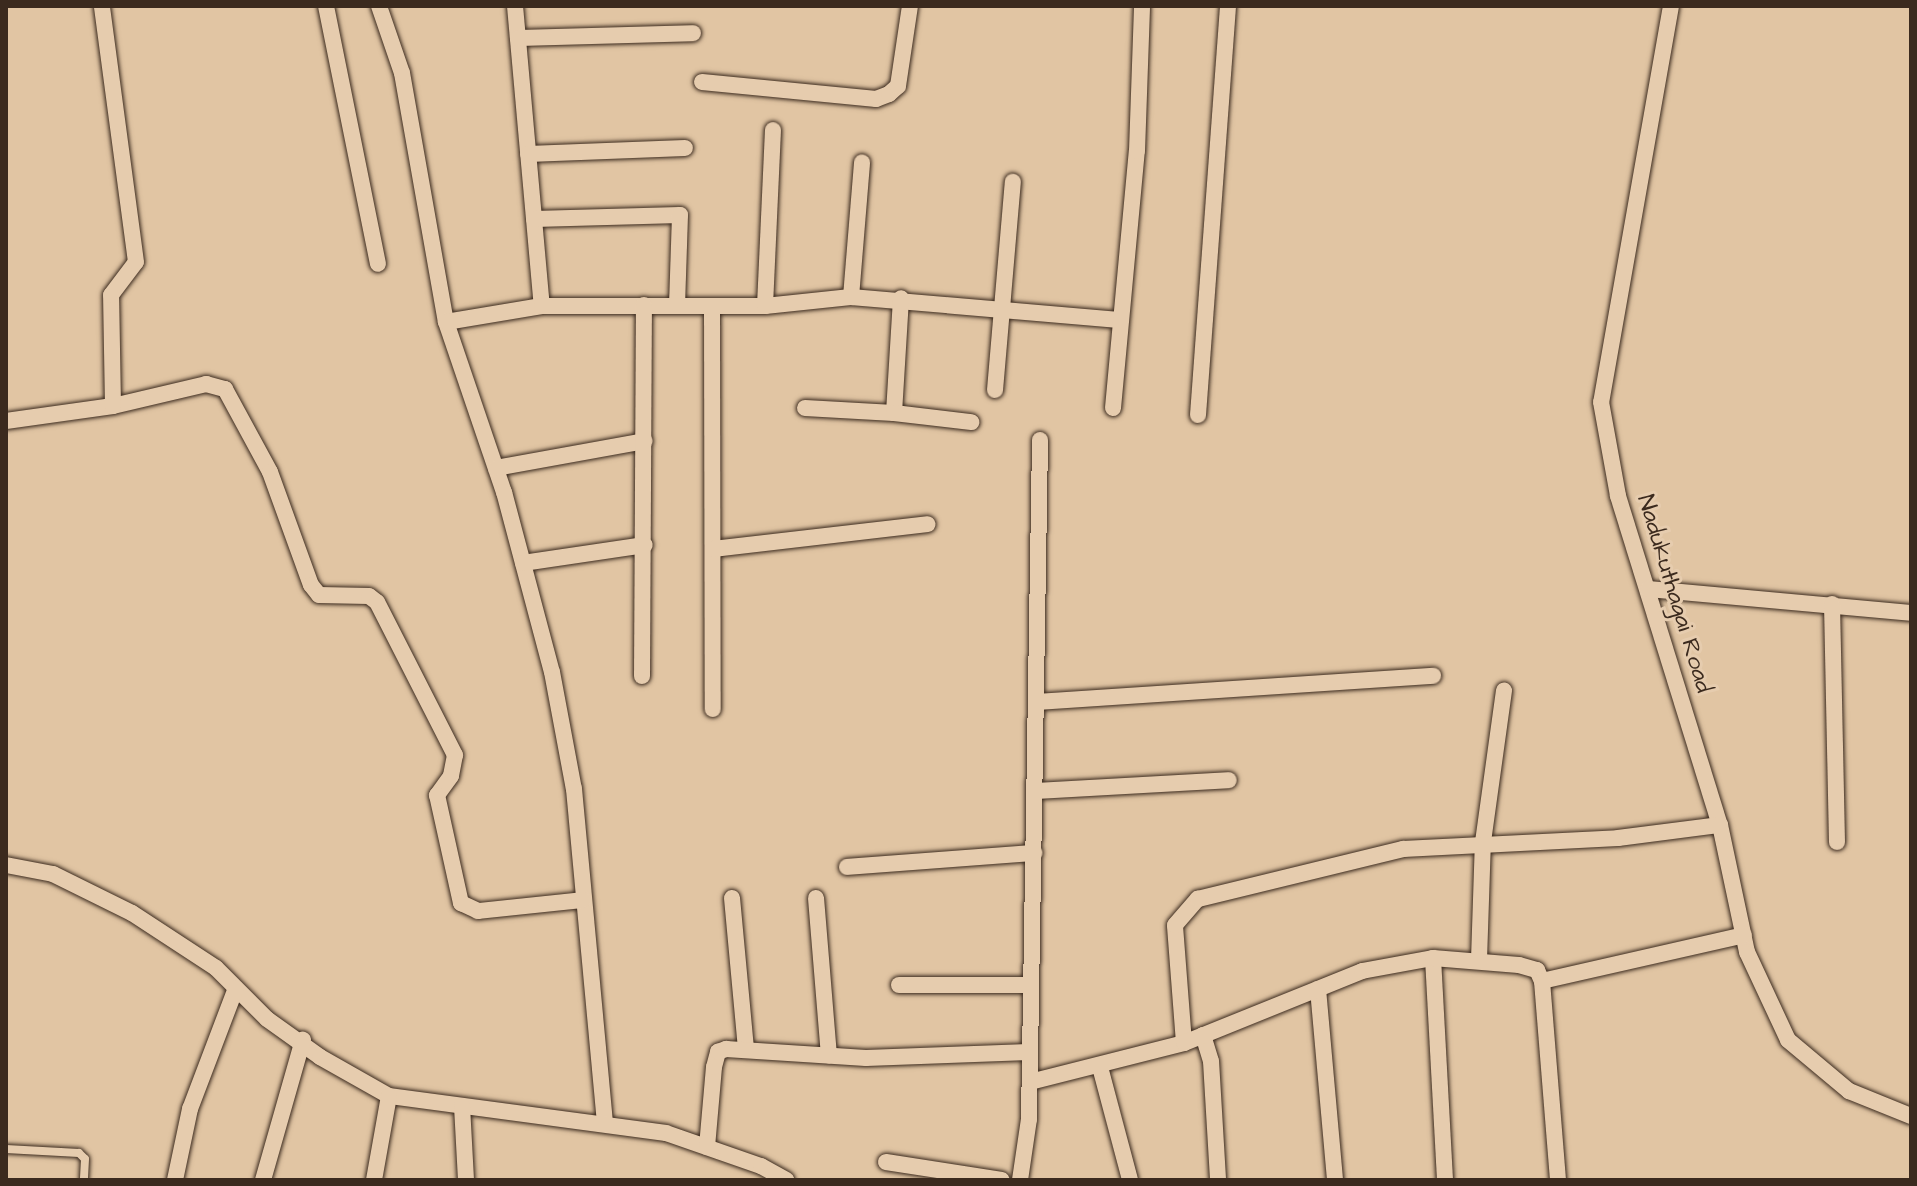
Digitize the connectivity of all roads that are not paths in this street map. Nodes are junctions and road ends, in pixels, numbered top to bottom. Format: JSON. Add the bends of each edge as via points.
{"nodes":[{"id":1,"x":102,"y":6,"type":"edge"},
{"id":2,"x":326,"y":6,"type":"edge"},
{"id":3,"x":379,"y":6,"type":"edge"},
{"id":4,"x":515,"y":6,"type":"edge"},
{"id":5,"x":910,"y":6,"type":"edge"},
{"id":6,"x":1142,"y":6,"type":"edge"},
{"id":7,"x":1228,"y":6,"type":"edge"},
{"id":8,"x":1671,"y":6,"type":"edge"},
{"id":9,"x":693,"y":33,"type":"dead end"},
{"id":10,"x":518,"y":38,"type":"junction"},
{"id":11,"x":702,"y":82,"type":"dead end"},
{"id":12,"x":773,"y":130,"type":"dead end"},
{"id":13,"x":685,"y":148,"type":"dead end"},
{"id":14,"x":528,"y":154,"type":"junction"},
{"id":15,"x":862,"y":162,"type":"dead end"},
{"id":16,"x":1013,"y":182,"type":"dead end"},
{"id":17,"x":534,"y":219,"type":"junction"},
{"id":18,"x":378,"y":264,"type":"dead end"},
{"id":19,"x":851,"y":297,"type":"junction"},
{"id":20,"x":901,"y":298,"type":"junction"},
{"id":21,"x":644,"y":305,"type":"junction"},
{"id":22,"x":677,"y":305,"type":"junction"},
{"id":23,"x":542,"y":306,"type":"junction"},
{"id":24,"x":712,"y":306,"type":"junction"},
{"id":25,"x":765,"y":306,"type":"junction"},
{"id":26,"x":1001,"y":306,"type":"junction"},
{"id":27,"x":1119,"y":320,"type":"junction"},
{"id":28,"x":446,"y":322,"type":"junction"},
{"id":29,"x":995,"y":390,"type":"dead end"},
{"id":30,"x":113,"y":406,"type":"junction"},
{"id":31,"x":805,"y":408,"type":"dead end"},
{"id":32,"x":1113,"y":408,"type":"dead end"},
{"id":33,"x":894,"y":413,"type":"junction"},
{"id":34,"x":1198,"y":415,"type":"dead end"},
{"id":35,"x":6,"y":421,"type":"edge"},
{"id":36,"x":971,"y":422,"type":"dead end"},
{"id":37,"x":1040,"y":440,"type":"dead end"},
{"id":38,"x":645,"y":441,"type":"junction"},
{"id":39,"x":496,"y":468,"type":"junction"},
{"id":40,"x":928,"y":524,"type":"dead end"},
{"id":41,"x":645,"y":545,"type":"junction"},
{"id":42,"x":713,"y":549,"type":"junction"},
{"id":43,"x":523,"y":563,"type":"junction"},
{"id":44,"x":1648,"y":589,"type":"junction"},
{"id":45,"x":1832,"y":604,"type":"junction"},
{"id":46,"x":1911,"y":613,"type":"edge"},
{"id":47,"x":642,"y":676,"type":"dead end"},
{"id":48,"x":1433,"y":676,"type":"dead end"},
{"id":49,"x":1504,"y":690,"type":"dead end"},
{"id":50,"x":1037,"y":702,"type":"junction"},
{"id":51,"x":713,"y":709,"type":"dead end"},
{"id":52,"x":1229,"y":780,"type":"dead end"},
{"id":53,"x":1035,"y":791,"type":"junction"},
{"id":54,"x":1720,"y":825,"type":"junction"},
{"id":55,"x":1483,"y":842,"type":"junction"},
{"id":56,"x":1837,"y":842,"type":"dead end"},
{"id":57,"x":1034,"y":853,"type":"junction"},
{"id":58,"x":6,"y":865,"type":"edge"},
{"id":59,"x":847,"y":867,"type":"dead end"},
{"id":60,"x":732,"y":898,"type":"dead end"},
{"id":61,"x":816,"y":898,"type":"dead end"},
{"id":62,"x":583,"y":900,"type":"junction"},
{"id":63,"x":1744,"y":935,"type":"junction"},
{"id":64,"x":1433,"y":958,"type":"junction"},
{"id":65,"x":1479,"y":960,"type":"junction"},
{"id":66,"x":1542,"y":981,"type":"junction"},
{"id":67,"x":899,"y":985,"type":"dead end"},
{"id":68,"x":1030,"y":985,"type":"junction"},
{"id":69,"x":236,"y":988,"type":"junction"},
{"id":70,"x":1318,"y":989,"type":"junction"},
{"id":71,"x":1203,"y":1035,"type":"junction"},
{"id":72,"x":303,"y":1040,"type":"junction"},
{"id":73,"x":1184,"y":1043,"type":"junction"},
{"id":74,"x":746,"y":1048,"type":"junction"},
{"id":75,"x":1029,"y":1052,"type":"junction"},
{"id":76,"x":829,"y":1055,"type":"junction"},
{"id":77,"x":1100,"y":1067,"type":"junction"},
{"id":78,"x":1030,"y":1082,"type":"junction"},
{"id":79,"x":389,"y":1096,"type":"junction"},
{"id":80,"x":462,"y":1106,"type":"junction"},
{"id":81,"x":1911,"y":1116,"type":"edge"},
{"id":82,"x":605,"y":1123,"type":"junction"},
{"id":83,"x":707,"y":1147,"type":"junction"},
{"id":84,"x":6,"y":1149,"type":"edge"},
{"id":85,"x":886,"y":1162,"type":"dead end"},
{"id":86,"x":84,"y":1180,"type":"edge"},
{"id":87,"x":175,"y":1180,"type":"edge"},
{"id":88,"x":263,"y":1180,"type":"edge"},
{"id":89,"x":374,"y":1180,"type":"edge"},
{"id":90,"x":466,"y":1180,"type":"edge"},
{"id":91,"x":786,"y":1180,"type":"edge"},
{"id":92,"x":1002,"y":1180,"type":"edge"},
{"id":93,"x":1020,"y":1180,"type":"edge"},
{"id":94,"x":1130,"y":1180,"type":"edge"},
{"id":95,"x":1218,"y":1180,"type":"edge"},
{"id":96,"x":1335,"y":1180,"type":"edge"},
{"id":97,"x":1445,"y":1180,"type":"edge"},
{"id":98,"x":1558,"y":1180,"type":"edge"}],
"edges":[{"from":1,"to":30,"type":"street","via":[[136,262],[111,295]]},
{"from":2,"to":18,"type":"street"},
{"from":3,"to":28,"type":"street","via":[[402,73]]},
{"from":4,"to":10,"type":"street"},
{"from":5,"to":11,"type":"street","via":[[898,86],[876,99]]},
{"from":6,"to":27,"type":"street","via":[[1137,151]]},
{"from":7,"to":34,"type":"street"},
{"from":8,"to":44,"type":"street","name":"Nadukuthagai Road","via":[[1601,402],[1618,496]]},
{"from":9,"to":10,"type":"street"},
{"from":10,"to":14,"type":"street"},
{"from":12,"to":25,"type":"street"},
{"from":13,"to":14,"type":"street"},
{"from":14,"to":17,"type":"street"},
{"from":15,"to":19,"type":"street"},
{"from":16,"to":26,"type":"street"},
{"from":17,"to":22,"type":"street","via":[[680,215]]},
{"from":17,"to":23,"type":"street"},
{"from":19,"to":20,"type":"street"},
{"from":19,"to":25,"type":"street"},
{"from":20,"to":26,"type":"street"},
{"from":20,"to":33,"type":"street"},
{"from":21,"to":22,"type":"street"},
{"from":21,"to":23,"type":"street"},
{"from":21,"to":38,"type":"street"},
{"from":22,"to":24,"type":"street"},
{"from":23,"to":28,"type":"street"},
{"from":24,"to":25,"type":"street"},
{"from":24,"to":42,"type":"street"},
{"from":26,"to":27,"type":"street"},
{"from":26,"to":29,"type":"street"},
{"from":27,"to":32,"type":"street"},
{"from":28,"to":39,"type":"street"},
{"from":30,"to":35,"type":"street"},
{"from":30,"to":62,"type":"street","via":[[206,384],[225,389],[270,472],[311,585],[319,595],[369,596],[377,602],[455,755],[451,776],[437,795],[461,903],[478,911]]},
{"from":31,"to":33,"type":"street"},
{"from":33,"to":36,"type":"street"},
{"from":37,"to":50,"type":"street"},
{"from":38,"to":39,"type":"street"},
{"from":38,"to":41,"type":"street"},
{"from":39,"to":43,"type":"street"},
{"from":40,"to":42,"type":"street"},
{"from":41,"to":43,"type":"street"},
{"from":41,"to":47,"type":"street"},
{"from":42,"to":51,"type":"street"},
{"from":43,"to":62,"type":"street","via":[[552,672],[571,774]]},
{"from":44,"to":45,"type":"street"},
{"from":44,"to":54,"type":"street","name":"Nadukuthagai Road"},
{"from":45,"to":46,"type":"street"},
{"from":45,"to":56,"type":"street"},
{"from":48,"to":50,"type":"street"},
{"from":49,"to":55,"type":"street"},
{"from":50,"to":53,"type":"street"},
{"from":52,"to":53,"type":"street"},
{"from":53,"to":57,"type":"street"},
{"from":54,"to":55,"type":"street","via":[[1557,843]]},
{"from":54,"to":63,"type":"street","name":"Nadukuthagai Road"},
{"from":55,"to":65,"type":"street"},
{"from":55,"to":73,"type":"street","via":[[1403,849],[1198,899],[1175,925]]},
{"from":57,"to":59,"type":"street"},
{"from":57,"to":68,"type":"street"},
{"from":58,"to":69,"type":"street","via":[[53,874],[132,913],[216,968]]},
{"from":60,"to":74,"type":"street"},
{"from":61,"to":76,"type":"street"},
{"from":62,"to":82,"type":"street"},
{"from":63,"to":66,"type":"street"},
{"from":63,"to":81,"type":"street","name":"Nadukuthagai Road","via":[[1788,1040],[1849,1091]]},
{"from":64,"to":65,"type":"street"},
{"from":64,"to":70,"type":"street","via":[[1362,971]]},
{"from":64,"to":97,"type":"street"},
{"from":65,"to":66,"type":"street","via":[[1537,970]]},
{"from":66,"to":98,"type":"street"},
{"from":67,"to":68,"type":"street"},
{"from":68,"to":75,"type":"street"},
{"from":69,"to":72,"type":"street","via":[[267,1019]]},
{"from":69,"to":87,"type":"street","via":[[190,1109]]},
{"from":70,"to":71,"type":"street"},
{"from":70,"to":96,"type":"street"},
{"from":71,"to":73,"type":"street"},
{"from":71,"to":95,"type":"street","via":[[1211,1061]]},
{"from":72,"to":79,"type":"street","via":[[320,1057]]},
{"from":72,"to":88,"type":"street"},
{"from":73,"to":77,"type":"street"},
{"from":74,"to":76,"type":"street"},
{"from":74,"to":83,"type":"street","via":[[718,1052]]},
{"from":75,"to":76,"type":"street"},
{"from":75,"to":78,"type":"street"},
{"from":77,"to":78,"type":"street"},
{"from":77,"to":94,"type":"street"},
{"from":78,"to":93,"type":"street"},
{"from":79,"to":80,"type":"street"},
{"from":79,"to":89,"type":"street"},
{"from":80,"to":82,"type":"street"},
{"from":80,"to":90,"type":"street"},
{"from":82,"to":83,"type":"street","via":[[666,1133]]},
{"from":83,"to":91,"type":"street"},
{"from":84,"to":86,"type":"lane","via":[[79,1153],[85,1159]]},
{"from":85,"to":92,"type":"street"}]}
